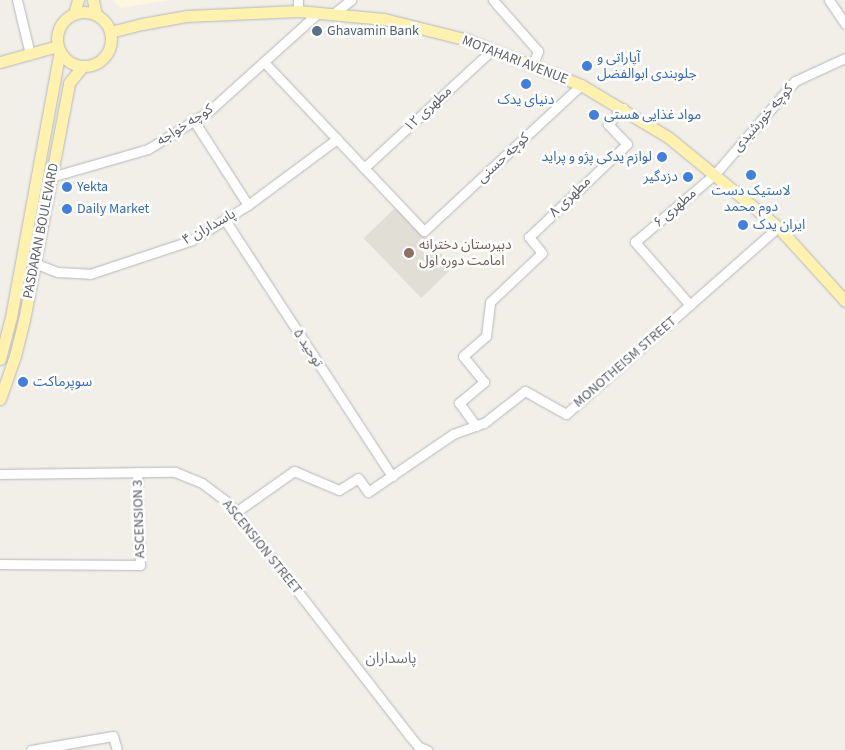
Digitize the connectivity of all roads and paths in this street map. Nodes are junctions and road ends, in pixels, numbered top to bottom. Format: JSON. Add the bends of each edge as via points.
{"nodes":[{"id":1,"x":17,"y":0,"type":"edge"},
{"id":2,"x":78,"y":0,"type":"edge"},
{"id":3,"x":94,"y":0,"type":"edge"},
{"id":4,"x":351,"y":0,"type":"edge"},
{"id":5,"x":492,"y":0,"type":"edge"},
{"id":6,"x":829,"y":0,"type":"edge"},
{"id":7,"x":298,"y":6,"type":"edge"},
{"id":8,"x":318,"y":13,"type":"junction"},
{"id":9,"x":74,"y":14,"type":"junction"},
{"id":10,"x":333,"y":14,"type":"junction"},
{"id":11,"x":96,"y":15,"type":"junction"},
{"id":12,"x":845,"y":24,"type":"edge"},
{"id":13,"x":110,"y":32,"type":"junction"},
{"id":14,"x":59,"y":49,"type":"junction"},
{"id":15,"x":492,"y":50,"type":"junction"},
{"id":16,"x":30,"y":54,"type":"junction"},
{"id":17,"x":845,"y":58,"type":"edge"},
{"id":18,"x":0,"y":62,"type":"edge"},
{"id":19,"x":264,"y":62,"type":"junction"},
{"id":20,"x":533,"y":65,"type":"junction"},
{"id":21,"x":83,"y":66,"type":"junction"},
{"id":22,"x":581,"y":85,"type":"junction"},
{"id":23,"x":623,"y":108,"type":"junction"},
{"id":24,"x":194,"y":121,"type":"junction"},
{"id":25,"x":337,"y":139,"type":"junction"},
{"id":26,"x":364,"y":168,"type":"junction"},
{"id":27,"x":715,"y":174,"type":"junction"},
{"id":28,"x":51,"y":177,"type":"junction"},
{"id":29,"x":248,"y":205,"type":"junction"},
{"id":30,"x":225,"y":220,"type":"junction"},
{"id":31,"x":778,"y":227,"type":"junction"},
{"id":32,"x":34,"y":263,"type":"junction"},
{"id":33,"x":845,"y":301,"type":"edge"},
{"id":34,"x":690,"y":305,"type":"junction"},
{"id":35,"x":3,"y":334,"type":"edge"},
{"id":36,"x":0,"y":359,"type":"edge"},
{"id":37,"x":0,"y":399,"type":"edge"},
{"id":38,"x":476,"y":426,"type":"junction"},
{"id":39,"x":137,"y":472,"type":"junction"},
{"id":40,"x":0,"y":474,"type":"edge"},
{"id":41,"x":392,"y":476,"type":"junction"},
{"id":42,"x":236,"y":512,"type":"junction"},
{"id":43,"x":0,"y":564,"type":"edge"},
{"id":44,"x":31,"y":750,"type":"edge"},
{"id":45,"x":117,"y":750,"type":"edge"},
{"id":46,"x":427,"y":750,"type":"edge"}],
"edges":[{"from":1,"to":16,"type":"street"},
{"from":2,"to":9,"type":"main road"},
{"from":3,"to":11,"type":"main road"},
{"from":4,"to":10,"type":"street"},
{"from":5,"to":20,"type":"street","via":[[538,50]]},
{"from":6,"to":12,"type":"street"},
{"from":7,"to":8,"type":"main road","name":"MOTAHARI AVENUE"},
{"from":7,"to":13,"type":"main road","name":"MOTAHARI AVENUE","via":[[187,16]]},
{"from":8,"to":10,"type":"main road","name":"MOTAHARI AVENUE"},
{"from":8,"to":19,"type":"street","name":"کوچه خواجه"},
{"from":9,"to":11,"type":"main road"},
{"from":9,"to":14,"type":"main road","via":[[61,24],[57,35]]},
{"from":10,"to":15,"type":"main road","name":"MOTAHARI AVENUE","via":[[384,18],[468,40]]},
{"from":11,"to":13,"type":"main road"},
{"from":13,"to":21,"type":"main road","via":[[109,49],[103,58]]},
{"from":14,"to":16,"type":"main road"},
{"from":14,"to":21,"type":"main road","via":[[67,60]]},
{"from":14,"to":35,"type":"main road","name":"PASDARAN BOULEVARD"},
{"from":15,"to":20,"type":"main road","name":"MOTAHARI AVENUE"},
{"from":15,"to":26,"type":"street","name":"مطهری ۱۲"},
{"from":16,"to":18,"type":"main road"},
{"from":17,"to":27,"type":"street","name":"کوچه خورشیدی","via":[[795,81]]},
{"from":19,"to":24,"type":"street","name":"کوچه خواجه"},
{"from":19,"to":25,"type":"street"},
{"from":20,"to":22,"type":"main road","name":"MOTAHARI AVENUE"},
{"from":21,"to":28,"type":"main road","name":"PASDARAN BOULEVARD","via":[[69,83]]},
{"from":22,"to":23,"type":"main road","name":"MOTAHARI AVENUE"},
{"from":22,"to":26,"type":"street","name":"کوچه حسنی","via":[[424,231]]},
{"from":23,"to":27,"type":"main road","name":"MOTAHARI AVENUE","via":[[668,137]]},
{"from":23,"to":38,"type":"street","name":"مطهری ۸","via":[[608,124],[626,144],[529,236],[542,253],[490,302],[486,336],[463,356],[484,382],[459,403]]},
{"from":24,"to":28,"type":"street","name":"کوچه خواجه","via":[[148,149]]},
{"from":24,"to":29,"type":"street"},
{"from":25,"to":26,"type":"street"},
{"from":25,"to":29,"type":"street","name":"پاسداران ۴"},
{"from":27,"to":31,"type":"main road","name":"MOTAHARI AVENUE"},
{"from":27,"to":34,"type":"street","name":"مطهری ۶","via":[[635,242]]},
{"from":28,"to":32,"type":"main road","name":"PASDARAN BOULEVARD"},
{"from":29,"to":30,"type":"street","name":"پاسداران ۴"},
{"from":30,"to":32,"type":"street","name":"پاسداران ۴","via":[[192,240],[90,274],[57,272]]},
{"from":30,"to":41,"type":"street","name":"توحید ۵"},
{"from":31,"to":33,"type":"main road","name":"MOTAHARI AVENUE"},
{"from":31,"to":34,"type":"street","name":"MONOTHEISM STREET"},
{"from":32,"to":37,"type":"main road","name":"PASDARAN BOULEVARD","via":[[14,356]]},
{"from":34,"to":38,"type":"street","name":"MONOTHEISM STREET","via":[[566,414],[525,391]]},
{"from":35,"to":36,"type":"main road","name":"PASDARAN BOULEVARD"},
{"from":38,"to":41,"type":"street","name":"MONOTHEISM STREET","via":[[453,434]]},
{"from":39,"to":40,"type":"street","name":"ASCENSION STREET"},
{"from":39,"to":42,"type":"street","name":"ASCENSION STREET","via":[[175,472],[189,477],[215,491]]},
{"from":39,"to":43,"type":"street","name":"ASCENSION 3","via":[[140,565]]},
{"from":41,"to":42,"type":"street","name":"MONOTHEISM STREET","via":[[368,492],[358,478],[340,490],[294,471]]},
{"from":42,"to":46,"type":"street","name":"ASCENSION STREET","via":[[408,734],[419,747]]},
{"from":44,"to":45,"type":"street","via":[[112,736]]}]}
